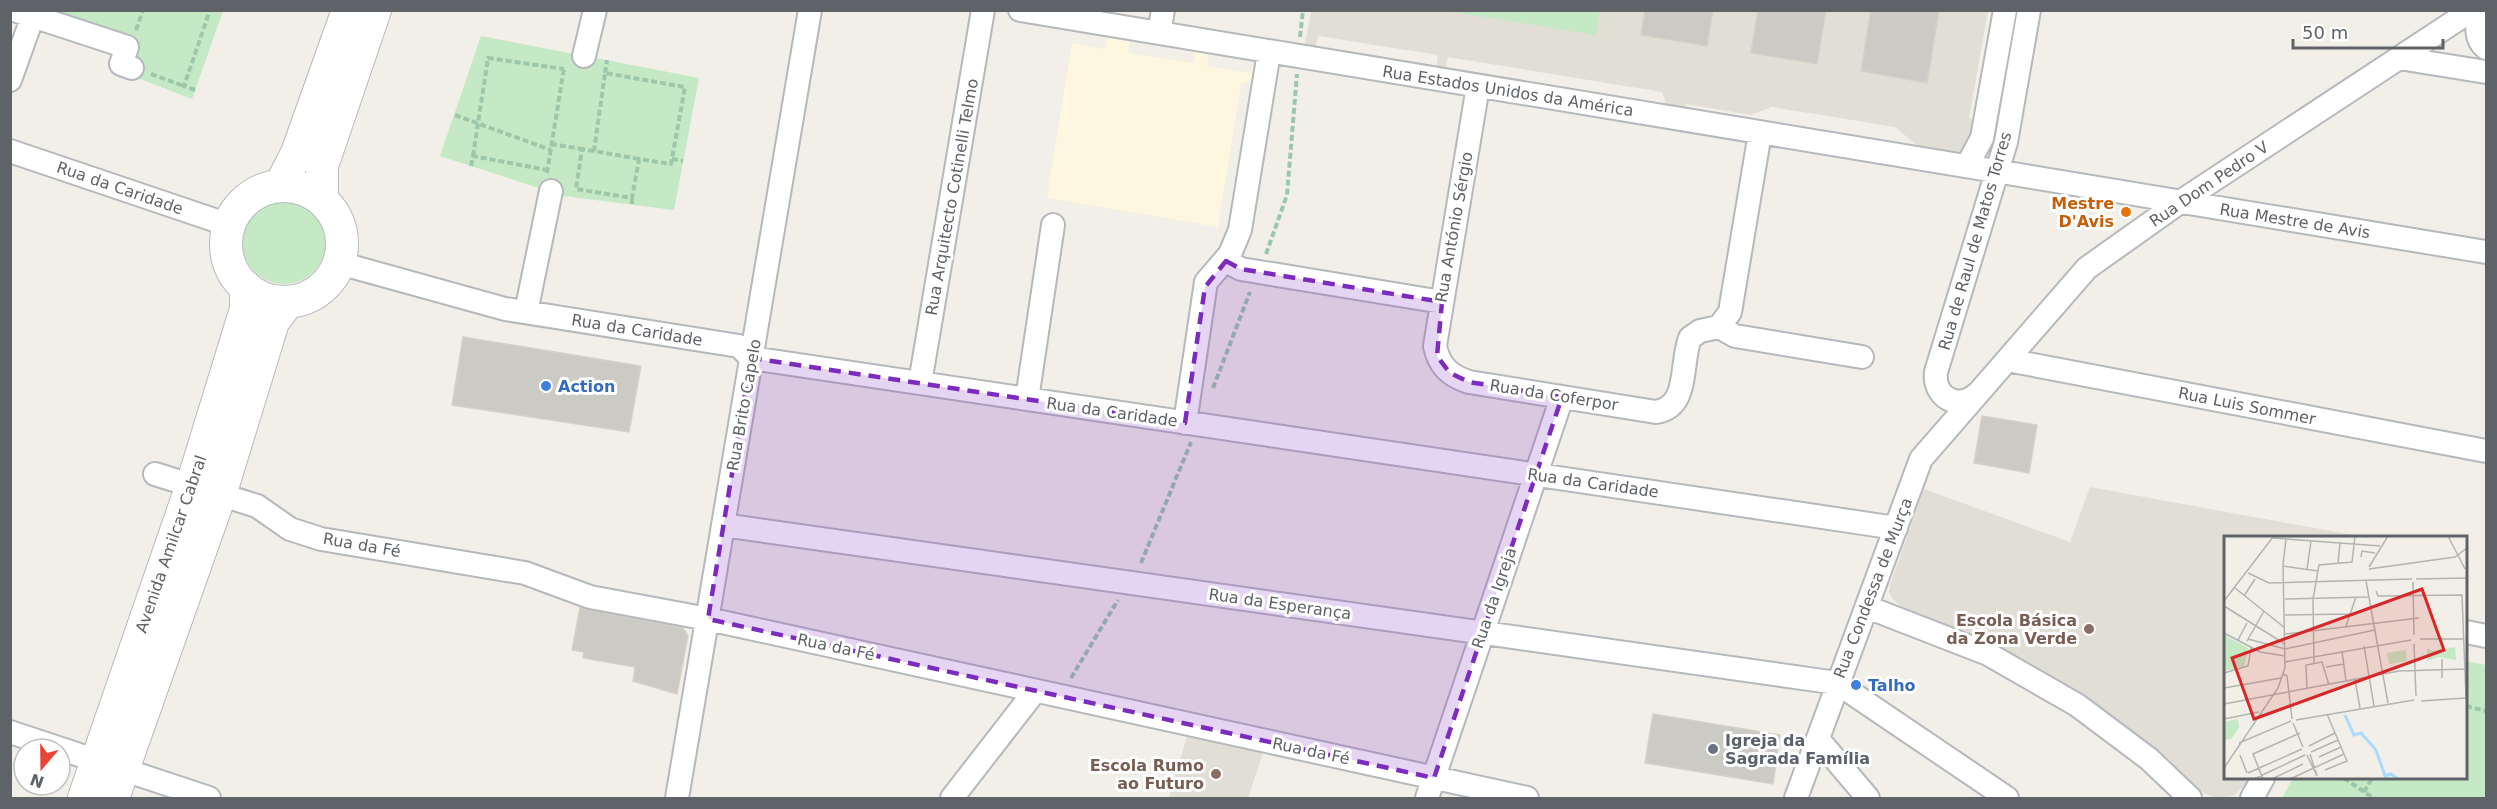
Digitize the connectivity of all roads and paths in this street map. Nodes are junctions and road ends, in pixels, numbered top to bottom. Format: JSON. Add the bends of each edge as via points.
{"nodes":[{"id":1,"x":143,"y":10,"type":"edge"},
{"id":2,"x":210,"y":10,"type":"edge"},
{"id":3,"x":348,"y":10,"type":"edge"},
{"id":4,"x":375,"y":10,"type":"edge"},
{"id":5,"x":595,"y":10,"type":"edge"},
{"id":6,"x":810,"y":10,"type":"edge"},
{"id":7,"x":983,"y":10,"type":"edge"},
{"id":8,"x":1020,"y":10,"type":"edge"},
{"id":9,"x":1163,"y":10,"type":"edge"},
{"id":10,"x":2005,"y":10,"type":"edge"},
{"id":11,"x":2030,"y":10,"type":"edge"},
{"id":12,"x":2472,"y":10,"type":"edge"},
{"id":13,"x":2480,"y":10,"type":"edge"},
{"id":14,"x":27,"y":13,"type":"edge"},
{"id":15,"x":1159,"y":33,"type":"junction"},
{"id":16,"x":134,"y":37,"type":"dead end"},
{"id":17,"x":2487,"y":48,"type":"edge"},
{"id":18,"x":1269,"y":52,"type":"junction"},
{"id":19,"x":574,"y":58,"type":"joint"},
{"id":20,"x":2399,"y":58,"type":"junction"},
{"id":21,"x":607,"y":60,"type":"dead end"},
{"id":22,"x":132,"y":68,"type":"joint"},
{"id":23,"x":564,"y":69,"type":"junction"},
{"id":24,"x":2487,"y":72,"type":"edge"},
{"id":25,"x":605,"y":73,"type":"junction"},
{"id":26,"x":10,"y":80,"type":"edge"},
{"id":27,"x":184,"y":86,"type":"junction"},
{"id":28,"x":1478,"y":86,"type":"junction"},
{"id":29,"x":195,"y":90,"type":"dead end"},
{"id":30,"x":454,"y":115,"type":"dead end"},
{"id":31,"x":478,"y":124,"type":"junction"},
{"id":32,"x":1760,"y":133,"type":"junction"},
{"id":33,"x":551,"y":144,"type":"junction"},
{"id":34,"x":582,"y":149,"type":"junction"},
{"id":35,"x":551,"y":150,"type":"junction"},
{"id":36,"x":10,"y":151,"type":"edge"},
{"id":37,"x":594,"y":151,"type":"junction"},
{"id":38,"x":473,"y":156,"type":"junction"},
{"id":39,"x":639,"y":159,"type":"junction"},
{"id":40,"x":672,"y":159,"type":"junction"},
{"id":41,"x":683,"y":160,"type":"dead end"},
{"id":42,"x":471,"y":166,"type":"dead end"},
{"id":43,"x":1967,"y":166,"type":"junction"},
{"id":44,"x":1997,"y":172,"type":"junction"},
{"id":45,"x":549,"y":180,"type":"junction"},
{"id":46,"x":280,"y":186,"type":"junction"},
{"id":47,"x":632,"y":198,"type":"junction"},
{"id":48,"x":322,"y":200,"type":"junction"},
{"id":49,"x":2180,"y":202,"type":"junction"},
{"id":50,"x":632,"y":204,"type":"dead end"},
{"id":51,"x":229,"y":225,"type":"junction"},
{"id":52,"x":1053,"y":225,"type":"dead end"},
{"id":53,"x":2487,"y":252,"type":"edge"},
{"id":54,"x":1226,"y":261,"type":"junction"},
{"id":55,"x":339,"y":263,"type":"junction"},
{"id":56,"x":246,"y":287,"type":"junction"},
{"id":57,"x":288,"y":302,"type":"junction"},
{"id":58,"x":1442,"y":302,"type":"junction"},
{"id":59,"x":526,"y":312,"type":"junction"},
{"id":60,"x":1719,"y":327,"type":"junction"},
{"id":61,"x":1862,"y":357,"type":"dead end"},
{"id":62,"x":751,"y":358,"type":"junction"},
{"id":63,"x":2007,"y":360,"type":"junction"},
{"id":64,"x":1443,"y":366,"type":"joint"},
{"id":65,"x":920,"y":383,"type":"junction"},
{"id":66,"x":1977,"y":394,"type":"junction"},
{"id":67,"x":1562,"y":397,"type":"junction"},
{"id":68,"x":1028,"y":399,"type":"junction"},
{"id":69,"x":1185,"y":423,"type":"junction"},
{"id":70,"x":2487,"y":451,"type":"edge"},
{"id":71,"x":155,"y":474,"type":"dead end"},
{"id":72,"x":1535,"y":475,"type":"junction"},
{"id":73,"x":206,"y":490,"type":"junction"},
{"id":74,"x":723,"y":525,"type":"junction"},
{"id":75,"x":1896,"y":528,"type":"junction"},
{"id":76,"x":1866,"y":607,"type":"junction"},
{"id":77,"x":708,"y":619,"type":"junction"},
{"id":78,"x":2467,"y":632,"type":"edge"},
{"id":79,"x":1482,"y":633,"type":"junction"},
{"id":80,"x":2487,"y":636,"type":"edge"},
{"id":81,"x":1837,"y":683,"type":"junction"},
{"id":82,"x":1035,"y":691,"type":"junction"},
{"id":83,"x":2467,"y":706,"type":"edge"},
{"id":84,"x":2487,"y":711,"type":"edge"},
{"id":85,"x":10,"y":732,"type":"edge"},
{"id":86,"x":1818,"y":739,"type":"junction"},
{"id":87,"x":110,"y":765,"type":"junction"},
{"id":88,"x":2262,"y":779,"type":"edge"},
{"id":89,"x":2347,"y":779,"type":"edge"},
{"id":90,"x":2371,"y":779,"type":"edge"},
{"id":91,"x":1430,"y":788,"type":"edge"},
{"id":92,"x":2364,"y":792,"type":"junction"},
{"id":93,"x":84,"y":798,"type":"edge"},
{"id":94,"x":112,"y":798,"type":"edge"},
{"id":95,"x":209,"y":798,"type":"edge"},
{"id":96,"x":677,"y":798,"type":"edge"},
{"id":97,"x":952,"y":798,"type":"edge"},
{"id":98,"x":1527,"y":798,"type":"edge"},
{"id":99,"x":1796,"y":798,"type":"edge"},
{"id":100,"x":1869,"y":798,"type":"edge"},
{"id":101,"x":2007,"y":798,"type":"edge"},
{"id":102,"x":2190,"y":798,"type":"edge"},
{"id":103,"x":2252,"y":798,"type":"edge"},
{"id":104,"x":2373,"y":798,"type":"edge"}],
"edges":[{"from":1,"to":16,"type":"path"},
{"from":2,"to":27,"type":"path"},
{"from":3,"to":46,"type":"street","via":[[297,153]]},
{"from":4,"to":48,"type":"street","via":[[322,166]]},
{"from":5,"to":19,"type":"street"},
{"from":6,"to":62,"type":"street","name":"Rua Brito Capelo"},
{"from":7,"to":65,"type":"street","name":"Rua Arquitecto Cotinelli Telmo"},
{"from":8,"to":15,"type":"street","name":"Rua Estados Unidos da América"},
{"from":9,"to":15,"type":"street"},
{"from":10,"to":43,"type":"street","name":"Rua de Raul de Matos Torres","via":[[1982,138]]},
{"from":11,"to":44,"type":"street","name":"Rua de Raul de Matos Torres"},
{"from":12,"to":20,"type":"street","name":"Rua Dom Pedro V"},
{"from":13,"to":17,"type":"street","via":[[2476,28],[2481,45]]},
{"from":14,"to":22,"type":"street","via":[[127,47],[121,64]]},
{"from":14,"to":26,"type":"street"},
{"from":15,"to":18,"type":"street","name":"Rua Estados Unidos da América"},
{"from":18,"to":28,"type":"street","name":"Rua Estados Unidos da América"},
{"from":18,"to":54,"type":"street","via":[[1240,230]]},
{"from":19,"to":23,"type":"path"},
{"from":20,"to":24,"type":"street"},
{"from":20,"to":49,"type":"street","name":"Rua Dom Pedro V"},
{"from":21,"to":25,"type":"path"},
{"from":22,"to":27,"type":"path"},
{"from":23,"to":31,"type":"path","via":[[488,58]]},
{"from":23,"to":33,"type":"path"},
{"from":25,"to":37,"type":"path"},
{"from":25,"to":40,"type":"path","via":[[684,87]]},
{"from":27,"to":29,"type":"path"},
{"from":28,"to":32,"type":"street","name":"Rua Estados Unidos da América"},
{"from":28,"to":58,"type":"street","name":"Rua António Sérgio"},
{"from":30,"to":31,"type":"path"},
{"from":31,"to":35,"type":"path"},
{"from":31,"to":38,"type":"path"},
{"from":32,"to":43,"type":"street","name":"Rua Estados Unidos da América"},
{"from":32,"to":60,"type":"street","via":[[1730,312]]},
{"from":33,"to":34,"type":"path"},
{"from":33,"to":35,"type":"path"},
{"from":34,"to":37,"type":"path"},
{"from":34,"to":47,"type":"path","via":[[576,189]]},
{"from":35,"to":45,"type":"path"},
{"from":36,"to":51,"type":"street","name":"Rua da Caridade"},
{"from":37,"to":39,"type":"path"},
{"from":38,"to":42,"type":"path"},
{"from":38,"to":45,"type":"path"},
{"from":39,"to":40,"type":"path","via":[[671,164]]},
{"from":39,"to":47,"type":"path"},
{"from":40,"to":41,"type":"path"},
{"from":43,"to":44,"type":"street","name":"Rua Estados Unidos da América"},
{"from":44,"to":49,"type":"street","name":"Rua Mestre de Avis"},
{"from":44,"to":66,"type":"street","name":"Rua de Raul de Matos Torres","via":[[1935,378],[1939,392],[1954,402],[1968,401]]},
{"from":45,"to":59,"type":"street"},
{"from":46,"to":48,"type":"street","via":[[295,187]]},
{"from":46,"to":51,"type":"street","via":[[249,198]]},
{"from":47,"to":50,"type":"path"},
{"from":48,"to":55,"type":"street","via":[[340,229]]},
{"from":49,"to":53,"type":"street","name":"Rua Mestre de Avis"},
{"from":49,"to":63,"type":"street","name":"Rua Dom Pedro V","via":[[2087,268]]},
{"from":51,"to":56,"type":"street","via":[[228,259]]},
{"from":52,"to":68,"type":"street"},
{"from":54,"to":58,"type":"street","via":[[1241,269]]},
{"from":54,"to":69,"type":"street","via":[[1205,287]]},
{"from":55,"to":57,"type":"street","via":[[320,290]]},
{"from":55,"to":59,"type":"street","name":"Rua da Caridade"},
{"from":56,"to":57,"type":"street","via":[[259,296]]},
{"from":56,"to":73,"type":"street","name":"Avenida Amilcar Cabral","via":[[246,309]]},
{"from":57,"to":73,"type":"street","name":"Avenida Amilcar Cabral","via":[[273,322]]},
{"from":58,"to":64,"type":"street","name":"Rua António Sérgio","via":[[1435,346]]},
{"from":59,"to":62,"type":"street","name":"Rua da Caridade","via":[[739,346]]},
{"from":60,"to":61,"type":"street","via":[[1735,336]]},
{"from":60,"to":67,"type":"street","name":"Rua da Coferpor","via":[[1690,338],[1679,395],[1670,407],[1656,412]]},
{"from":62,"to":65,"type":"street","name":"Rua da Caridade"},
{"from":62,"to":74,"type":"street","name":"Rua Brito Capelo"},
{"from":63,"to":66,"type":"street","name":"Rua Dom Pedro V"},
{"from":63,"to":70,"type":"street","name":"Rua Luis Sommer"},
{"from":64,"to":67,"type":"street","name":"Rua da Coferpor","via":[[1469,382]]},
{"from":65,"to":68,"type":"street","name":"Rua da Caridade"},
{"from":66,"to":75,"type":"street","name":"Rua Condessa de Murça","via":[[1921,459]]},
{"from":67,"to":72,"type":"street","name":"Rua da Igreja"},
{"from":68,"to":69,"type":"street","name":"Rua da Caridade"},
{"from":69,"to":72,"type":"street","name":"Rua da Caridade"},
{"from":71,"to":73,"type":"street","name":"Rua da Fé"},
{"from":72,"to":75,"type":"street","name":"Rua da Caridade"},
{"from":72,"to":79,"type":"street","name":"Rua da Igreja"},
{"from":73,"to":77,"type":"street","name":"Rua da Fé","via":[[257,506],[290,529],[321,538],[525,573],[590,597]]},
{"from":73,"to":87,"type":"street","name":"Avenida Amilcar Cabral"},
{"from":74,"to":77,"type":"street","name":"Rua Brito Capelo"},
{"from":74,"to":79,"type":"street","name":"Rua da Esperança"},
{"from":75,"to":76,"type":"street","name":"Rua Condessa de Murça"},
{"from":76,"to":81,"type":"street","name":"Rua Condessa de Murça"},
{"from":76,"to":102,"type":"street","via":[[1988,654],[2077,705],[2149,759]]},
{"from":77,"to":82,"type":"street","name":"Rua da Fé"},
{"from":77,"to":96,"type":"street","name":"Rua Brito Capelo"},
{"from":78,"to":80,"type":"street"},
{"from":79,"to":81,"type":"street","name":"Rua da Esperança"},
{"from":79,"to":91,"type":"street","name":"Rua da Igreja"},
{"from":81,"to":86,"type":"street","name":"Rua Condessa de Murça"},
{"from":81,"to":101,"type":"street"},
{"from":82,"to":91,"type":"street","name":"Rua da Fé"},
{"from":82,"to":97,"type":"street"},
{"from":83,"to":84,"type":"path"},
{"from":85,"to":87,"type":"street"},
{"from":86,"to":99,"type":"street","name":"Rua Condessa de Murça"},
{"from":86,"to":100,"type":"street"},
{"from":87,"to":93,"type":"street","name":"Avenida Amilcar Cabral"},
{"from":87,"to":94,"type":"street","name":"Avenida Amilcar Cabral"},
{"from":87,"to":95,"type":"street"},
{"from":88,"to":103,"type":"street"},
{"from":89,"to":92,"type":"path"},
{"from":90,"to":92,"type":"path"},
{"from":91,"to":98,"type":"street","name":"Rua da Fé"},
{"from":92,"to":104,"type":"path"}]}
